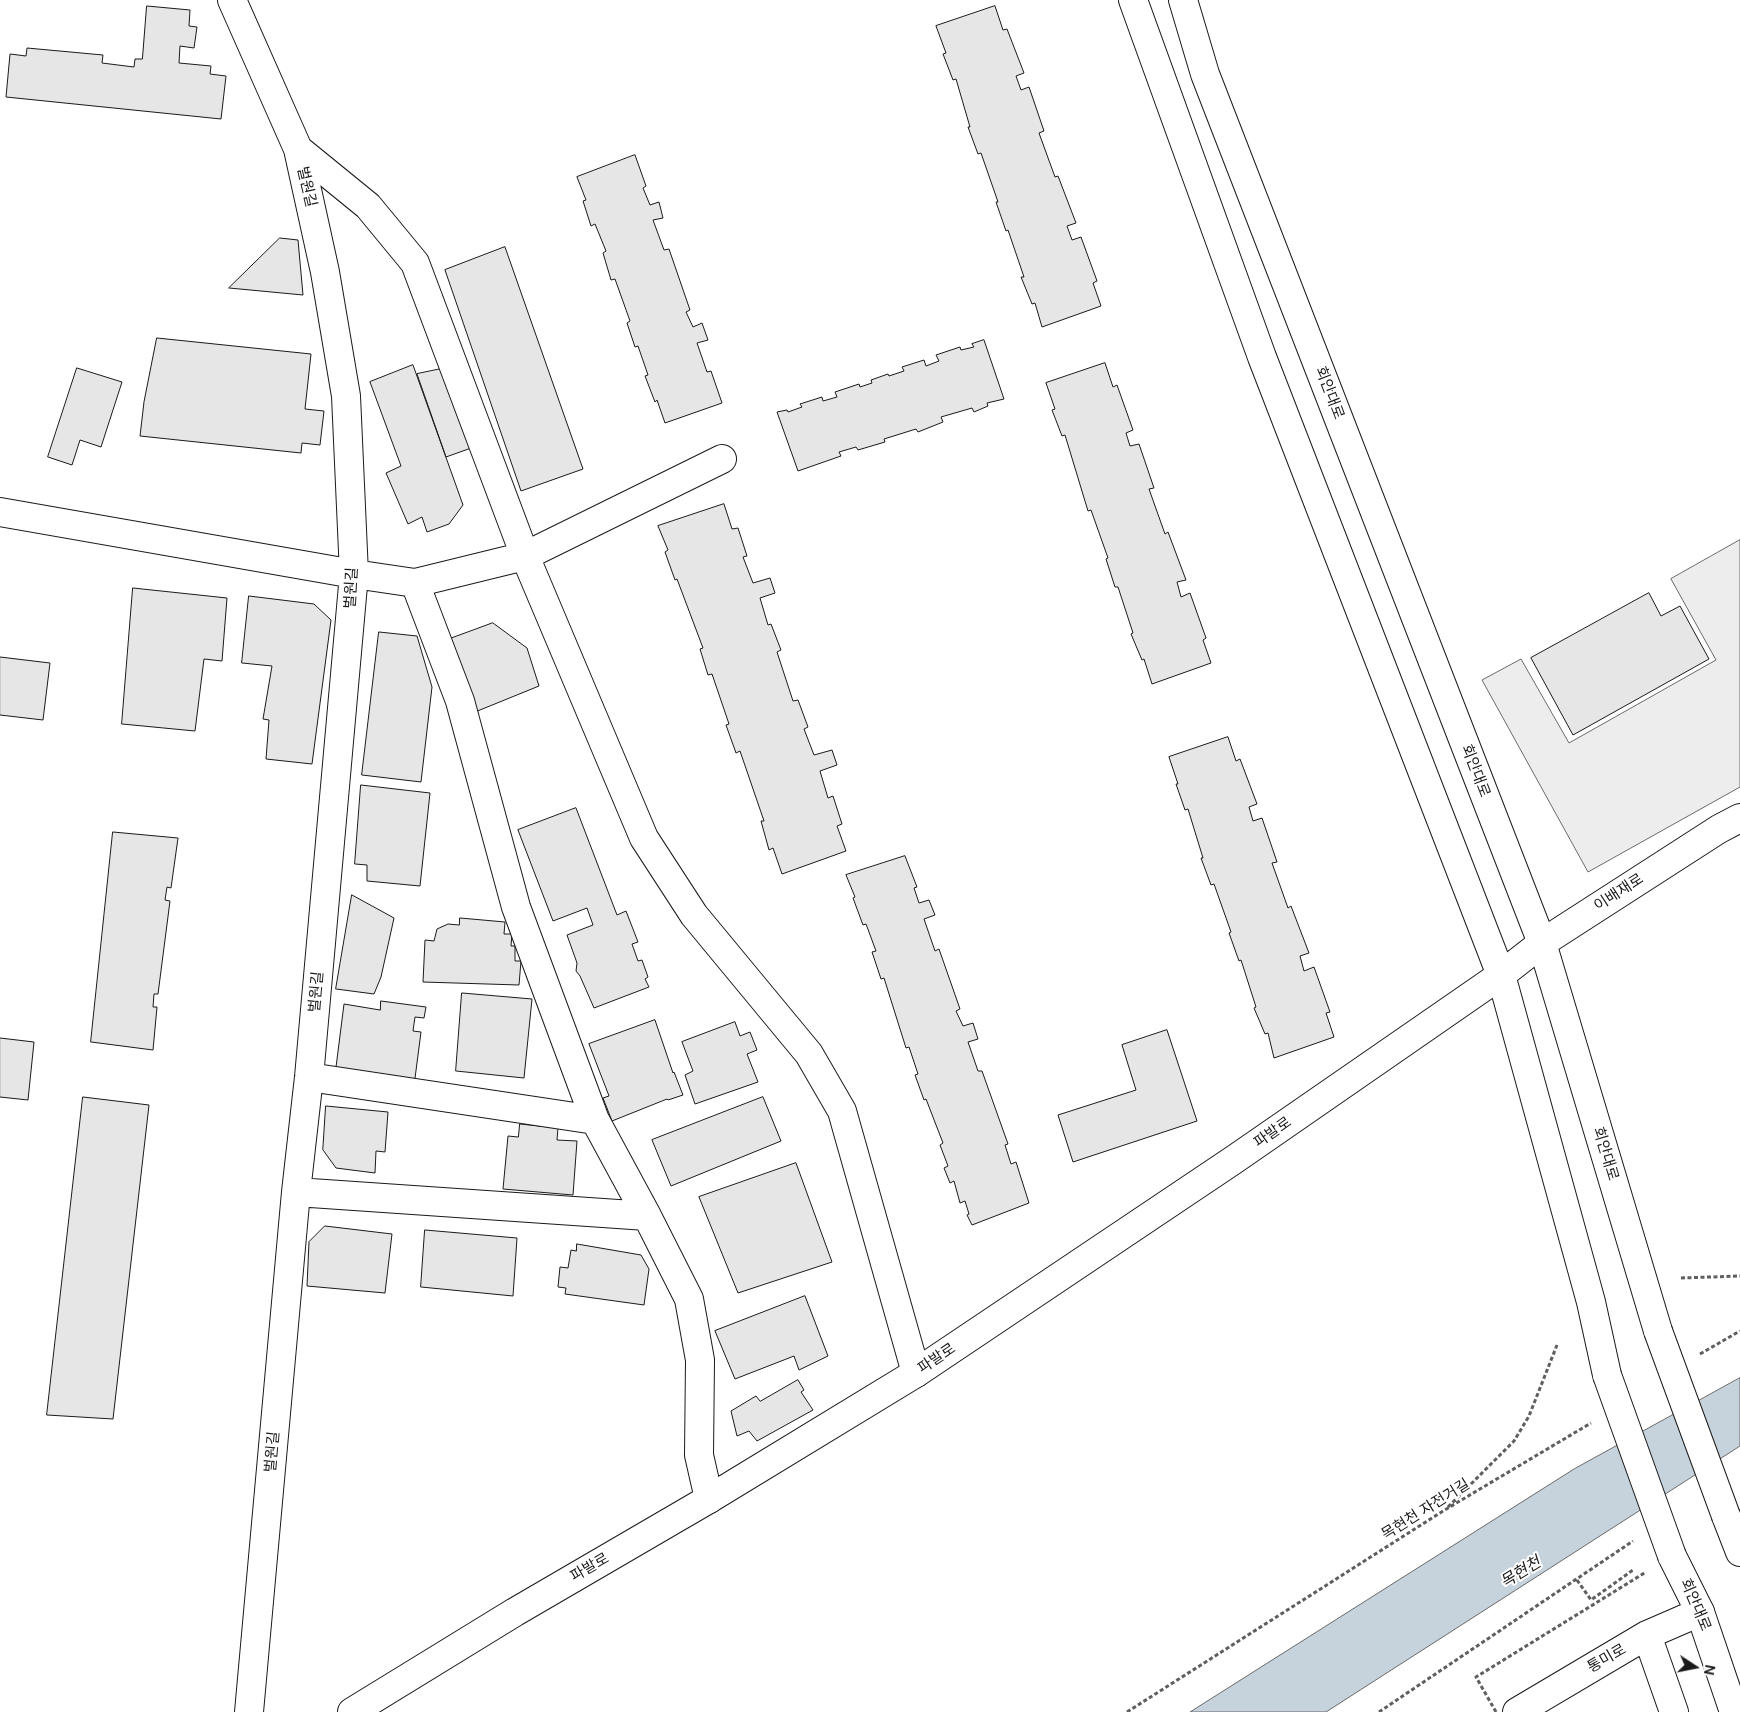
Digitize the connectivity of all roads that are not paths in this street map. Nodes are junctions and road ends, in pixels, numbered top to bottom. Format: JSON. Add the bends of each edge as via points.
{"nodes":[{"id":1,"x":232,"y":0,"type":"edge"},
{"id":2,"x":1133,"y":0,"type":"edge"},
{"id":3,"x":1183,"y":0,"type":"edge"},
{"id":4,"x":298,"y":149,"type":"junction"},
{"id":5,"x":722,"y":458,"type":"dead end"},
{"id":6,"x":0,"y":512,"type":"edge"},
{"id":7,"x":525,"y":556,"type":"junction"},
{"id":8,"x":354,"y":574,"type":"junction"},
{"id":9,"x":415,"y":583,"type":"junction"},
{"id":10,"x":1740,"y":818,"type":"edge"},
{"id":11,"x":1542,"y":943,"type":"junction"},
{"id":12,"x":1501,"y":975,"type":"junction"},
{"id":13,"x":309,"y":1077,"type":"junction"},
{"id":14,"x":595,"y":1120,"type":"junction"},
{"id":15,"x":296,"y":1192,"type":"junction"},
{"id":16,"x":647,"y":1216,"type":"junction"},
{"id":17,"x":916,"y":1373,"type":"junction"},
{"id":18,"x":709,"y":1499,"type":"junction"},
{"id":19,"x":1740,"y":1552,"type":"edge"},
{"id":20,"x":1700,"y":1612,"type":"junction"},
{"id":21,"x":1648,"y":1635,"type":"junction"},
{"id":22,"x":249,"y":1712,"type":"edge"},
{"id":23,"x":352,"y":1712,"type":"edge"},
{"id":24,"x":1517,"y":1712,"type":"edge"},
{"id":25,"x":1674,"y":1712,"type":"edge"},
{"id":26,"x":1734,"y":1712,"type":"edge"}],
"edges":[{"from":1,"to":4,"type":"street","name":"벌원길"},
{"from":2,"to":12,"type":"street","via":[[1262,357]]},
{"from":3,"to":11,"type":"street","name":"회안대로","via":[[1209,84]]},
{"from":4,"to":7,"type":"street","via":[[368,206],[415,262]]},
{"from":4,"to":8,"type":"street","name":"벌원길","via":[[326,272],[346,396]]},
{"from":5,"to":7,"type":"street"},
{"from":6,"to":8,"type":"street"},
{"from":7,"to":9,"type":"street"},
{"from":7,"to":17,"type":"street","via":[[644,838],[694,915],[808,1054],[842,1111]]},
{"from":8,"to":9,"type":"street"},
{"from":8,"to":13,"type":"street","name":"벌원길"},
{"from":9,"to":14,"type":"street","via":[[460,701],[516,907]]},
{"from":10,"to":11,"type":"street","name":"이배재로"},
{"from":11,"to":12,"type":"street","name":"이배재로"},
{"from":11,"to":19,"type":"street","name":"회안대로","bridge":true,"via":[[1658,1331]]},
{"from":12,"to":17,"type":"street","name":"파발로","via":[[1235,1159]]},
{"from":12,"to":20,"type":"street","name":"회안대로","bridge":true,"via":[[1591,1302],[1607,1376],[1672,1556]]},
{"from":13,"to":14,"type":"street"},
{"from":13,"to":15,"type":"street","name":"벌원길"},
{"from":14,"to":16,"type":"street"},
{"from":15,"to":16,"type":"street"},
{"from":15,"to":22,"type":"street","name":"벌원길"},
{"from":16,"to":18,"type":"street","via":[[689,1299],[700,1360],[699,1455]]},
{"from":17,"to":18,"type":"street","name":"파발로"},
{"from":18,"to":23,"type":"street","name":"파발로"},
{"from":20,"to":21,"type":"street","name":"통미로"},
{"from":20,"to":26,"type":"street","name":"회안대로"},
{"from":21,"to":24,"type":"street","name":"통미로"},
{"from":21,"to":25,"type":"street"}]}
